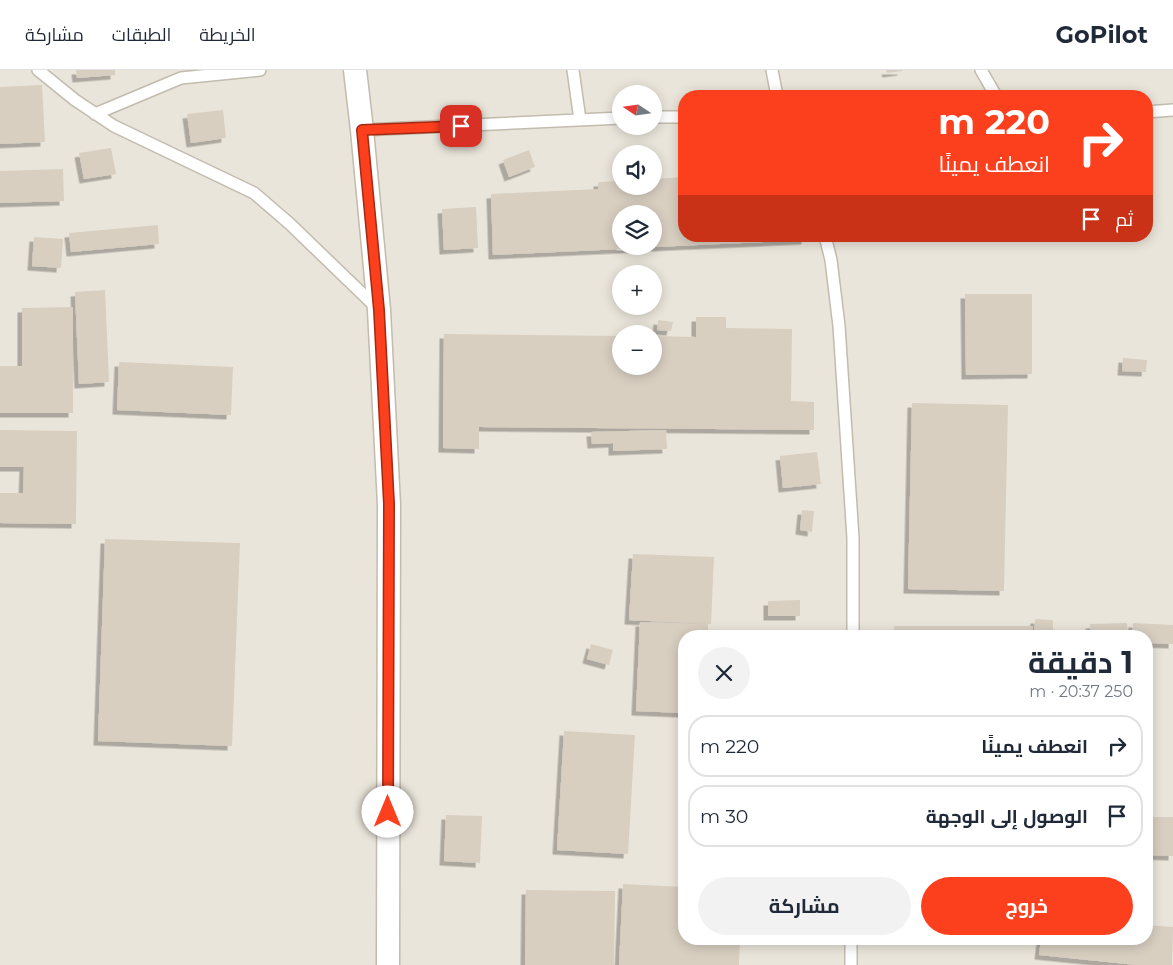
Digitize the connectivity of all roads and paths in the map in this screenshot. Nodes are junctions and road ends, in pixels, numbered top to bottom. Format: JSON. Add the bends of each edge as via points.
{"nodes":[{"id":1,"x":38,"y":70,"type":"edge"},
{"id":2,"x":260,"y":70,"type":"edge"},
{"id":3,"x":355,"y":70,"type":"edge"},
{"id":4,"x":574,"y":70,"type":"edge"},
{"id":5,"x":772,"y":70,"type":"edge"},
{"id":6,"x":981,"y":70,"type":"edge"},
{"id":7,"x":180,"y":74,"type":"edge"},
{"id":8,"x":776,"y":90,"type":"edge"},
{"id":9,"x":993,"y":90,"type":"edge"},
{"id":10,"x":1173,"y":110,"type":"edge"},
{"id":11,"x":1153,"y":111,"type":"edge"},
{"id":12,"x":95,"y":114,"type":"junction"},
{"id":13,"x":662,"y":117,"type":"edge"},
{"id":14,"x":678,"y":117,"type":"edge"},
{"id":15,"x":612,"y":118,"type":"edge"},
{"id":16,"x":580,"y":120,"type":"junction"},
{"id":17,"x":362,"y":130,"type":"junction"},
{"id":18,"x":826,"y":242,"type":"edge"},
{"id":19,"x":379,"y":310,"type":"junction"},
{"id":20,"x":853,"y":630,"type":"edge"},
{"id":21,"x":851,"y":945,"type":"edge"},
{"id":22,"x":388,"y":965,"type":"edge"},
{"id":23,"x":851,"y":965,"type":"edge"}],
"edges":[{"from":1,"to":12,"type":"lane"},
{"from":2,"to":7,"type":"lane"},
{"from":3,"to":17,"type":"street"},
{"from":4,"to":16,"type":"lane"},
{"from":5,"to":8,"type":"lane"},
{"from":6,"to":9,"type":"lane"},
{"from":7,"to":12,"type":"lane"},
{"from":10,"to":11,"type":"lane"},
{"from":12,"to":19,"type":"lane","via":[[254,193]]},
{"from":13,"to":14,"type":"lane"},
{"from":15,"to":16,"type":"lane"},
{"from":16,"to":17,"type":"lane"},
{"from":17,"to":19,"type":"street"},
{"from":18,"to":20,"type":"lane","via":[[840,326],[853,538]]},
{"from":19,"to":22,"type":"street","via":[[389,504]]},
{"from":21,"to":23,"type":"lane"}]}
